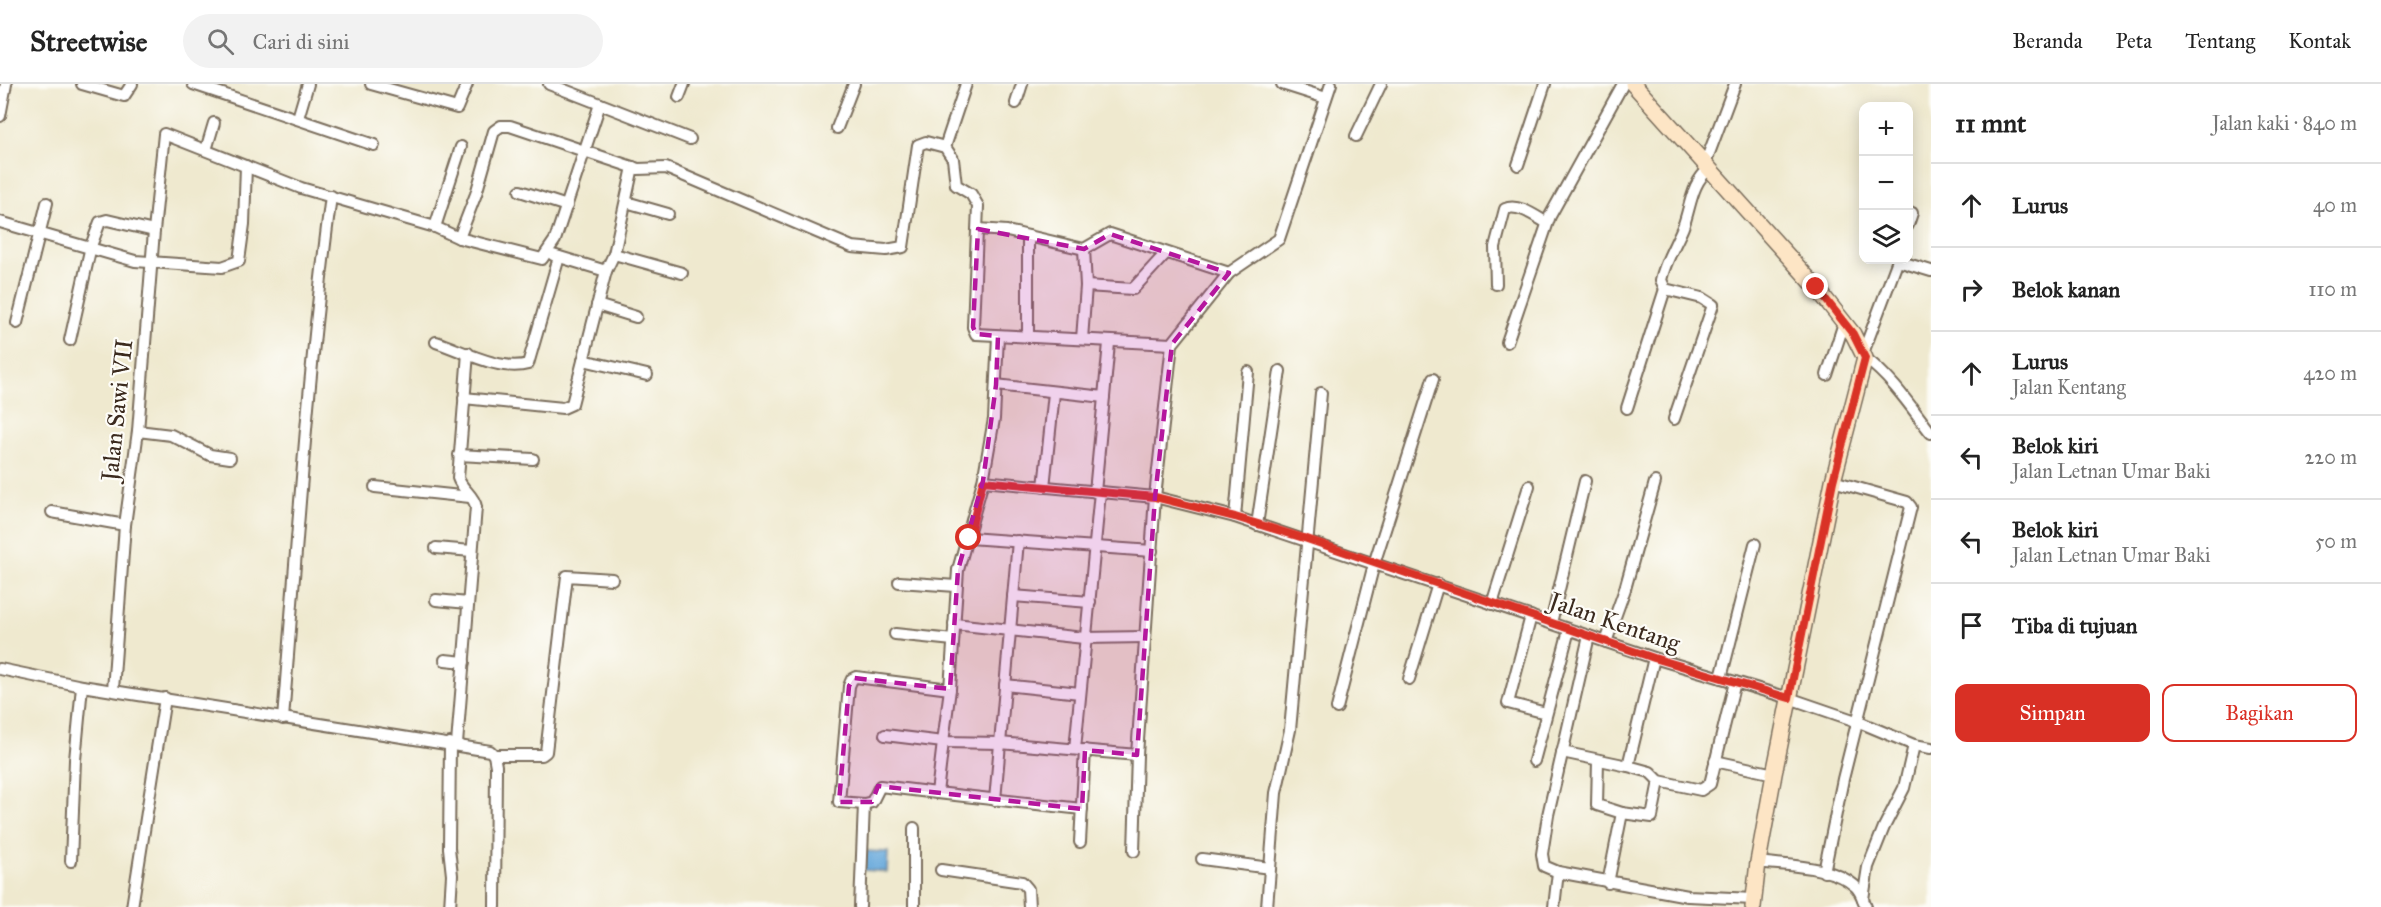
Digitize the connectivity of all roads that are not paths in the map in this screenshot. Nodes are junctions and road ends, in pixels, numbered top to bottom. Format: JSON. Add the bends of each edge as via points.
{"nodes":[{"id":1,"x":6,"y":84,"type":"edge"},
{"id":2,"x":82,"y":84,"type":"edge"},
{"id":3,"x":132,"y":84,"type":"edge"},
{"id":4,"x":193,"y":84,"type":"edge"},
{"id":5,"x":308,"y":84,"type":"edge"},
{"id":6,"x":371,"y":84,"type":"edge"},
{"id":7,"x":467,"y":84,"type":"edge"},
{"id":8,"x":549,"y":84,"type":"edge"},
{"id":9,"x":684,"y":84,"type":"edge"},
{"id":10,"x":855,"y":84,"type":"edge"},
{"id":11,"x":966,"y":84,"type":"edge"},
{"id":12,"x":1022,"y":84,"type":"edge"},
{"id":13,"x":1282,"y":84,"type":"edge"},
{"id":14,"x":1331,"y":84,"type":"edge"},
{"id":15,"x":1381,"y":84,"type":"edge"},
{"id":16,"x":1545,"y":84,"type":"edge"},
{"id":17,"x":1623,"y":84,"type":"edge"},
{"id":18,"x":1633,"y":84,"type":"edge"},
{"id":19,"x":1735,"y":84,"type":"edge"},
{"id":20,"x":403,"y":89,"type":"edge"},
{"id":21,"x":679,"y":98,"type":"dead end"},
{"id":22,"x":1326,"y":98,"type":"junction"},
{"id":23,"x":1016,"y":103,"type":"dead end"},
{"id":24,"x":600,"y":104,"type":"junction"},
{"id":25,"x":0,"y":116,"type":"edge"},
{"id":26,"x":298,"y":118,"type":"junction"},
{"id":27,"x":214,"y":123,"type":"dead end"},
{"id":28,"x":837,"y":128,"type":"dead end"},
{"id":29,"x":1356,"y":136,"type":"dead end"},
{"id":30,"x":690,"y":139,"type":"dead end"},
{"id":31,"x":374,"y":145,"type":"dead end"},
{"id":32,"x":461,"y":147,"type":"dead end"},
{"id":33,"x":945,"y":147,"type":"junction"},
{"id":34,"x":206,"y":150,"type":"junction"},
{"id":35,"x":583,"y":151,"type":"junction"},
{"id":36,"x":1518,"y":165,"type":"dead end"},
{"id":37,"x":246,"y":166,"type":"junction"},
{"id":38,"x":1708,"y":166,"type":"junction"},
{"id":39,"x":633,"y":167,"type":"junction"},
{"id":40,"x":520,"y":191,"type":"dead end"},
{"id":41,"x":331,"y":196,"type":"junction"},
{"id":42,"x":626,"y":202,"type":"junction"},
{"id":43,"x":47,"y":203,"type":"dead end"},
{"id":44,"x":567,"y":206,"type":"junction"},
{"id":45,"x":668,"y":214,"type":"dead end"},
{"id":46,"x":0,"y":222,"type":"edge"},
{"id":47,"x":1547,"y":223,"type":"junction"},
{"id":48,"x":435,"y":227,"type":"junction"},
{"id":49,"x":978,"y":230,"type":"junction"},
{"id":50,"x":40,"y":231,"type":"junction"},
{"id":51,"x":154,"y":231,"type":"junction"},
{"id":52,"x":1028,"y":236,"type":"junction"},
{"id":53,"x":459,"y":238,"type":"junction"},
{"id":54,"x":91,"y":246,"type":"junction"},
{"id":55,"x":1084,"y":249,"type":"junction"},
{"id":56,"x":1167,"y":253,"type":"junction"},
{"id":57,"x":614,"y":254,"type":"junction"},
{"id":58,"x":553,"y":255,"type":"junction"},
{"id":59,"x":152,"y":262,"type":"junction"},
{"id":60,"x":1897,"y":264,"type":"edge"},
{"id":61,"x":1910,"y":264,"type":"edge"},
{"id":62,"x":606,"y":271,"type":"junction"},
{"id":63,"x":1931,"y":271,"type":"edge"},
{"id":64,"x":682,"y":273,"type":"dead end"},
{"id":65,"x":1229,"y":273,"type":"junction"},
{"id":66,"x":1496,"y":284,"type":"dead end"},
{"id":67,"x":1086,"y":286,"type":"junction"},
{"id":68,"x":1665,"y":289,"type":"junction"},
{"id":69,"x":597,"y":305,"type":"junction"},
{"id":70,"x":636,"y":317,"type":"dead end"},
{"id":71,"x":17,"y":323,"type":"dead end"},
{"id":72,"x":1844,"y":323,"type":"junction"},
{"id":73,"x":998,"y":336,"type":"junction"},
{"id":74,"x":1028,"y":337,"type":"junction"},
{"id":75,"x":1082,"y":339,"type":"junction"},
{"id":76,"x":70,"y":340,"type":"dead end"},
{"id":77,"x":436,"y":342,"type":"dead end"},
{"id":78,"x":1506,"y":342,"type":"dead end"},
{"id":79,"x":1109,"y":343,"type":"junction"},
{"id":80,"x":1172,"y":344,"type":"junction"},
{"id":81,"x":468,"y":353,"type":"junction"},
{"id":82,"x":1864,"y":355,"type":"junction"},
{"id":83,"x":583,"y":360,"type":"junction"},
{"id":84,"x":1280,"y":371,"type":"dead end"},
{"id":85,"x":1248,"y":372,"type":"dead end"},
{"id":86,"x":647,"y":375,"type":"dead end"},
{"id":87,"x":1827,"y":375,"type":"dead end"},
{"id":88,"x":1433,"y":380,"type":"dead end"},
{"id":89,"x":996,"y":385,"type":"junction"},
{"id":90,"x":1053,"y":393,"type":"junction"},
{"id":91,"x":1321,"y":393,"type":"dead end"},
{"id":92,"x":1104,"y":397,"type":"junction"},
{"id":93,"x":464,"y":398,"type":"junction"},
{"id":94,"x":1627,"y":408,"type":"dead end"},
{"id":95,"x":1674,"y":419,"type":"dead end"},
{"id":96,"x":138,"y":431,"type":"junction"},
{"id":97,"x":1931,"y":433,"type":"edge"},
{"id":98,"x":459,"y":454,"type":"junction"},
{"id":99,"x":230,"y":458,"type":"dead end"},
{"id":100,"x":533,"y":459,"type":"dead end"},
{"id":101,"x":983,"y":481,"type":"junction"},
{"id":102,"x":1833,"y":481,"type":"junction"},
{"id":103,"x":1585,"y":482,"type":"dead end"},
{"id":104,"x":1655,"y":482,"type":"dead end"},
{"id":105,"x":1529,"y":486,"type":"dead end"},
{"id":106,"x":375,"y":487,"type":"dead end"},
{"id":107,"x":1044,"y":487,"type":"junction"},
{"id":108,"x":1097,"y":492,"type":"junction"},
{"id":109,"x":470,"y":497,"type":"junction"},
{"id":110,"x":1155,"y":497,"type":"junction"},
{"id":111,"x":52,"y":512,"type":"dead end"},
{"id":112,"x":1235,"y":517,"type":"junction"},
{"id":113,"x":125,"y":525,"type":"junction"},
{"id":114,"x":1257,"y":525,"type":"junction"},
{"id":115,"x":969,"y":538,"type":"junction"},
{"id":116,"x":1307,"y":539,"type":"junction"},
{"id":117,"x":1018,"y":542,"type":"junction"},
{"id":118,"x":1755,"y":544,"type":"dead end"},
{"id":119,"x":436,"y":548,"type":"dead end"},
{"id":120,"x":1096,"y":548,"type":"junction"},
{"id":121,"x":472,"y":551,"type":"junction"},
{"id":122,"x":1152,"y":551,"type":"junction"},
{"id":123,"x":1374,"y":564,"type":"junction"},
{"id":124,"x":612,"y":579,"type":"dead end"},
{"id":125,"x":899,"y":582,"type":"dead end"},
{"id":126,"x":1438,"y":584,"type":"junction"},
{"id":127,"x":956,"y":586,"type":"junction"},
{"id":128,"x":1013,"y":596,"type":"junction"},
{"id":129,"x":436,"y":600,"type":"dead end"},
{"id":130,"x":1090,"y":602,"type":"junction"},
{"id":131,"x":468,"y":603,"type":"junction"},
{"id":132,"x":1492,"y":604,"type":"junction"},
{"id":133,"x":1531,"y":616,"type":"junction"},
{"id":134,"x":1551,"y":623,"type":"junction"},
{"id":135,"x":954,"y":624,"type":"junction"},
{"id":136,"x":1010,"y":630,"type":"junction"},
{"id":137,"x":1569,"y":630,"type":"junction"},
{"id":138,"x":895,"y":634,"type":"dead end"},
{"id":139,"x":1589,"y":636,"type":"junction"},
{"id":140,"x":1145,"y":637,"type":"junction"},
{"id":141,"x":1084,"y":638,"type":"junction"},
{"id":142,"x":953,"y":640,"type":"junction"},
{"id":143,"x":1606,"y":642,"type":"junction"},
{"id":144,"x":1654,"y":658,"type":"junction"},
{"id":145,"x":445,"y":660,"type":"dead end"},
{"id":146,"x":464,"y":662,"type":"junction"},
{"id":147,"x":0,"y":669,"type":"edge"},
{"id":148,"x":1721,"y":678,"type":"junction"},
{"id":149,"x":1409,"y":679,"type":"dead end"},
{"id":150,"x":1735,"y":682,"type":"junction"},
{"id":151,"x":1005,"y":685,"type":"junction"},
{"id":152,"x":81,"y":686,"type":"junction"},
{"id":153,"x":951,"y":689,"type":"junction"},
{"id":154,"x":113,"y":690,"type":"junction"},
{"id":155,"x":1080,"y":693,"type":"junction"},
{"id":156,"x":165,"y":698,"type":"junction"},
{"id":157,"x":1789,"y":698,"type":"junction"},
{"id":158,"x":1337,"y":708,"type":"dead end"},
{"id":159,"x":1546,"y":713,"type":"junction"},
{"id":160,"x":283,"y":719,"type":"junction"},
{"id":161,"x":1859,"y":722,"type":"junction"},
{"id":162,"x":885,"y":735,"type":"dead end"},
{"id":163,"x":944,"y":742,"type":"junction"},
{"id":164,"x":1000,"y":743,"type":"junction"},
{"id":165,"x":454,"y":744,"type":"junction"},
{"id":166,"x":1914,"y":745,"type":"junction"},
{"id":167,"x":1931,"y":748,"type":"edge"},
{"id":168,"x":1080,"y":749,"type":"junction"},
{"id":169,"x":1562,"y":752,"type":"junction"},
{"id":170,"x":494,"y":755,"type":"junction"},
{"id":171,"x":1137,"y":755,"type":"junction"},
{"id":172,"x":1598,"y":760,"type":"junction"},
{"id":173,"x":1534,"y":761,"type":"dead end"},
{"id":174,"x":1715,"y":761,"type":"junction"},
{"id":175,"x":1628,"y":766,"type":"junction"},
{"id":176,"x":1774,"y":774,"type":"junction"},
{"id":177,"x":1659,"y":782,"type":"junction"},
{"id":178,"x":937,"y":793,"type":"junction"},
{"id":179,"x":995,"y":801,"type":"junction"},
{"id":180,"x":864,"y":804,"type":"junction"},
{"id":181,"x":1082,"y":809,"type":"junction"},
{"id":182,"x":1622,"y":813,"type":"junction"},
{"id":183,"x":914,"y":828,"type":"dead end"},
{"id":184,"x":1080,"y":842,"type":"dead end"},
{"id":185,"x":1134,"y":851,"type":"dead end"},
{"id":186,"x":1202,"y":859,"type":"dead end"},
{"id":187,"x":71,"y":861,"type":"dead end"},
{"id":188,"x":1758,"y":862,"type":"junction"},
{"id":189,"x":1270,"y":868,"type":"junction"},
{"id":190,"x":941,"y":870,"type":"dead end"},
{"id":191,"x":1558,"y":872,"type":"junction"},
{"id":192,"x":1824,"y":872,"type":"junction"},
{"id":193,"x":1608,"y":883,"type":"junction"},
{"id":194,"x":1754,"y":903,"type":"edge"},
{"id":195,"x":1864,"y":903,"type":"edge"},
{"id":196,"x":132,"y":907,"type":"edge"},
{"id":197,"x":450,"y":907,"type":"edge"},
{"id":198,"x":495,"y":907,"type":"edge"},
{"id":199,"x":860,"y":907,"type":"edge"},
{"id":200,"x":914,"y":907,"type":"edge"},
{"id":201,"x":1029,"y":907,"type":"edge"},
{"id":202,"x":1267,"y":907,"type":"edge"},
{"id":203,"x":1554,"y":907,"type":"edge"}],
"edges":[{"from":1,"to":25,"type":"street"},
{"from":2,"to":3,"type":"street","via":[[124,96]]},
{"from":4,"to":26,"type":"street"},
{"from":5,"to":26,"type":"street"},
{"from":6,"to":20,"type":"street"},
{"from":7,"to":20,"type":"street","via":[[457,108]]},
{"from":8,"to":24,"type":"street"},
{"from":9,"to":21,"type":"street"},
{"from":10,"to":28,"type":"street"},
{"from":11,"to":33,"type":"street"},
{"from":12,"to":23,"type":"street"},
{"from":13,"to":22,"type":"street"},
{"from":14,"to":22,"type":"street"},
{"from":15,"to":29,"type":"street"},
{"from":16,"to":36,"type":"street"},
{"from":17,"to":47,"type":"street"},
{"from":18,"to":38,"type":"street"},
{"from":19,"to":38,"type":"street"},
{"from":22,"to":65,"type":"street","via":[[1279,239]]},
{"from":24,"to":30,"type":"street"},
{"from":24,"to":35,"type":"street"},
{"from":26,"to":31,"type":"street"},
{"from":27,"to":34,"type":"street"},
{"from":32,"to":48,"type":"street"},
{"from":33,"to":39,"type":"street","via":[[926,142],[918,145],[903,247],[896,250],[852,247],[671,170]]},
{"from":33,"to":49,"type":"street","via":[[953,159],[956,185],[971,194],[978,206]]},
{"from":34,"to":37,"type":"street"},
{"from":34,"to":51,"type":"street","name":"Jalan Sawi VII","via":[[164,134]]},
{"from":35,"to":39,"type":"street"},
{"from":35,"to":44,"type":"street"},
{"from":35,"to":53,"type":"street","via":[[501,126],[494,131]]},
{"from":37,"to":41,"type":"street"},
{"from":37,"to":59,"type":"street","via":[[239,261],[222,267]]},
{"from":38,"to":68,"type":"street","via":[[1687,208],[1662,275]]},
{"from":38,"to":72,"type":"street"},
{"from":39,"to":42,"type":"street"},
{"from":40,"to":44,"type":"street"},
{"from":41,"to":48,"type":"street"},
{"from":41,"to":160,"type":"street","via":[[321,271]]},
{"from":42,"to":45,"type":"street"},
{"from":42,"to":57,"type":"street"},
{"from":43,"to":50,"type":"street"},
{"from":44,"to":58,"type":"street"},
{"from":46,"to":50,"type":"street"},
{"from":47,"to":66,"type":"street","via":[[1514,207],[1505,209],[1495,247]]},
{"from":47,"to":78,"type":"street"},
{"from":48,"to":53,"type":"street"},
{"from":49,"to":52,"type":"street"},
{"from":49,"to":73,"type":"street","via":[[974,332]]},
{"from":50,"to":54,"type":"street"},
{"from":50,"to":71,"type":"street"},
{"from":51,"to":54,"type":"street","via":[[103,220]]},
{"from":51,"to":59,"type":"street","name":"Jalan Sawi VII"},
{"from":52,"to":55,"type":"street"},
{"from":52,"to":74,"type":"street"},
{"from":53,"to":58,"type":"street","via":[[542,259]]},
{"from":54,"to":59,"type":"street","via":[[135,261]]},
{"from":54,"to":76,"type":"street"},
{"from":55,"to":56,"type":"street","via":[[1110,234]]},
{"from":55,"to":67,"type":"street"},
{"from":56,"to":65,"type":"street"},
{"from":56,"to":67,"type":"street","via":[[1133,290]]},
{"from":57,"to":62,"type":"street"},
{"from":57,"to":64,"type":"street"},
{"from":58,"to":62,"type":"street"},
{"from":58,"to":81,"type":"street","via":[[528,363],[502,364]]},
{"from":59,"to":96,"type":"street","name":"Jalan Sawi VII"},
{"from":60,"to":82,"type":"street"},
{"from":61,"to":63,"type":"street"},
{"from":62,"to":69,"type":"street"},
{"from":65,"to":80,"type":"street"},
{"from":67,"to":75,"type":"street"},
{"from":68,"to":94,"type":"street"},
{"from":68,"to":95,"type":"street","via":[[1702,298],[1713,305]]},
{"from":69,"to":70,"type":"street"},
{"from":69,"to":83,"type":"street"},
{"from":72,"to":82,"type":"street"},
{"from":72,"to":87,"type":"street"},
{"from":73,"to":74,"type":"street"},
{"from":73,"to":89,"type":"street"},
{"from":74,"to":75,"type":"street"},
{"from":75,"to":79,"type":"street"},
{"from":77,"to":81,"type":"street"},
{"from":79,"to":80,"type":"street"},
{"from":79,"to":92,"type":"street"},
{"from":80,"to":110,"type":"street"},
{"from":81,"to":93,"type":"street"},
{"from":82,"to":97,"type":"street","via":[[1897,388]]},
{"from":82,"to":102,"type":"street"},
{"from":83,"to":86,"type":"street"},
{"from":83,"to":93,"type":"street","via":[[568,407]]},
{"from":84,"to":114,"type":"street"},
{"from":85,"to":112,"type":"street"},
{"from":88,"to":123,"type":"street"},
{"from":89,"to":90,"type":"street"},
{"from":89,"to":101,"type":"street"},
{"from":90,"to":92,"type":"street"},
{"from":90,"to":107,"type":"street"},
{"from":91,"to":116,"type":"street"},
{"from":92,"to":108,"type":"street"},
{"from":93,"to":98,"type":"street"},
{"from":96,"to":99,"type":"street","via":[[171,435],[202,452]]},
{"from":96,"to":113,"type":"street","name":"Jalan Sawi VII"},
{"from":98,"to":100,"type":"street"},
{"from":98,"to":109,"type":"street","via":[[458,478]]},
{"from":101,"to":107,"type":"street","name":"Jalan Kentang"},
{"from":101,"to":115,"type":"street"},
{"from":102,"to":157,"type":"street"},
{"from":102,"to":161,"type":"street","via":[[1907,502],[1911,507]]},
{"from":103,"to":134,"type":"street"},
{"from":104,"to":143,"type":"street"},
{"from":105,"to":132,"type":"street"},
{"from":106,"to":109,"type":"street"},
{"from":107,"to":108,"type":"street","name":"Jalan Kentang"},
{"from":108,"to":110,"type":"street","name":"Jalan Kentang"},
{"from":108,"to":120,"type":"street"},
{"from":109,"to":121,"type":"street","via":[[476,507]]},
{"from":110,"to":112,"type":"street","name":"Jalan Kentang"},
{"from":110,"to":122,"type":"street"},
{"from":111,"to":113,"type":"street"},
{"from":112,"to":114,"type":"street","name":"Jalan Kentang"},
{"from":113,"to":154,"type":"street","name":"Jalan Sawi VII"},
{"from":114,"to":116,"type":"street","name":"Jalan Kentang"},
{"from":115,"to":117,"type":"street"},
{"from":115,"to":127,"type":"street","via":[[960,559]]},
{"from":116,"to":123,"type":"street","name":"Jalan Kentang"},
{"from":116,"to":189,"type":"street","via":[[1290,730],[1276,793]]},
{"from":117,"to":120,"type":"street"},
{"from":117,"to":128,"type":"street"},
{"from":118,"to":148,"type":"street"},
{"from":119,"to":121,"type":"street"},
{"from":120,"to":122,"type":"street"},
{"from":120,"to":130,"type":"street"},
{"from":121,"to":131,"type":"street"},
{"from":122,"to":140,"type":"street"},
{"from":123,"to":126,"type":"street","name":"Jalan Kentang"},
{"from":123,"to":158,"type":"street"},
{"from":124,"to":170,"type":"street","via":[[567,576],[546,752]]},
{"from":125,"to":127,"type":"street"},
{"from":126,"to":132,"type":"street","name":"Jalan Kentang"},
{"from":126,"to":149,"type":"street"},
{"from":127,"to":135,"type":"street"},
{"from":128,"to":130,"type":"street"},
{"from":128,"to":136,"type":"street"},
{"from":129,"to":131,"type":"street"},
{"from":130,"to":141,"type":"street"},
{"from":131,"to":146,"type":"street"},
{"from":132,"to":133,"type":"street","name":"Jalan Kentang"},
{"from":133,"to":134,"type":"street","name":"Jalan Kentang"},
{"from":133,"to":159,"type":"street","via":[[1508,703]]},
{"from":134,"to":137,"type":"street","name":"Jalan Kentang"},
{"from":135,"to":136,"type":"street"},
{"from":135,"to":142,"type":"street"},
{"from":136,"to":141,"type":"street"},
{"from":136,"to":151,"type":"street"},
{"from":137,"to":139,"type":"street","name":"Jalan Kentang"},
{"from":137,"to":159,"type":"street"},
{"from":138,"to":142,"type":"street"},
{"from":139,"to":143,"type":"street","name":"Jalan Kentang"},
{"from":139,"to":169,"type":"street"},
{"from":140,"to":141,"type":"street"},
{"from":140,"to":171,"type":"street"},
{"from":141,"to":155,"type":"street"},
{"from":142,"to":153,"type":"street"},
{"from":143,"to":144,"type":"street","name":"Jalan Kentang"},
{"from":144,"to":148,"type":"street","name":"Jalan Kentang"},
{"from":144,"to":175,"type":"street"},
{"from":145,"to":146,"type":"street"},
{"from":146,"to":165,"type":"street"},
{"from":147,"to":152,"type":"street"},
{"from":148,"to":150,"type":"street","name":"Jalan Kentang"},
{"from":150,"to":157,"type":"street","name":"Jalan Kentang"},
{"from":150,"to":174,"type":"street"},
{"from":151,"to":155,"type":"street"},
{"from":151,"to":164,"type":"street"},
{"from":152,"to":154,"type":"street"},
{"from":152,"to":187,"type":"street"},
{"from":153,"to":163,"type":"street"},
{"from":153,"to":180,"type":"street","via":[[852,679],[839,802]]},
{"from":154,"to":156,"type":"street"},
{"from":155,"to":168,"type":"street"},
{"from":156,"to":160,"type":"street"},
{"from":156,"to":196,"type":"street"},
{"from":157,"to":161,"type":"street","name":"Jalan Kentang"},
{"from":157,"to":176,"type":"street"},
{"from":159,"to":173,"type":"street"},
{"from":160,"to":165,"type":"street"},
{"from":161,"to":166,"type":"street","name":"Jalan Kentang"},
{"from":161,"to":192,"type":"street","via":[[1837,802]]},
{"from":162,"to":163,"type":"street"},
{"from":163,"to":164,"type":"street"},
{"from":163,"to":178,"type":"street"},
{"from":164,"to":168,"type":"street"},
{"from":164,"to":179,"type":"street"},
{"from":165,"to":170,"type":"street","via":[[484,748]]},
{"from":165,"to":197,"type":"street"},
{"from":166,"to":167,"type":"street","name":"Jalan Kentang"},
{"from":166,"to":195,"type":"street","via":[[1904,788],[1868,867]]},
{"from":168,"to":171,"type":"street"},
{"from":168,"to":181,"type":"street"},
{"from":169,"to":172,"type":"street"},
{"from":169,"to":191,"type":"street","via":[[1542,854],[1544,866]]},
{"from":170,"to":198,"type":"street"},
{"from":171,"to":185,"type":"street"},
{"from":172,"to":175,"type":"street"},
{"from":172,"to":182,"type":"street","via":[[1597,806]]},
{"from":174,"to":176,"type":"street"},
{"from":174,"to":177,"type":"street","via":[[1710,784],[1701,790]]},
{"from":175,"to":177,"type":"street","via":[[1650,772]]},
{"from":176,"to":188,"type":"street"},
{"from":177,"to":182,"type":"street","via":[[1652,818]]},
{"from":178,"to":179,"type":"street"},
{"from":178,"to":180,"type":"street","via":[[880,786],[875,800]]},
{"from":179,"to":181,"type":"street"},
{"from":180,"to":199,"type":"street"},
{"from":181,"to":184,"type":"street"},
{"from":182,"to":193,"type":"street"},
{"from":183,"to":200,"type":"street"},
{"from":186,"to":189,"type":"street"},
{"from":188,"to":192,"type":"street"},
{"from":188,"to":194,"type":"street"},
{"from":189,"to":202,"type":"street"},
{"from":190,"to":201,"type":"street","via":[[1022,882],[1028,889]]},
{"from":191,"to":193,"type":"street"},
{"from":191,"to":203,"type":"street"},
{"from":192,"to":195,"type":"street","via":[[1855,886]]},
{"from":193,"to":194,"type":"street"}]}
